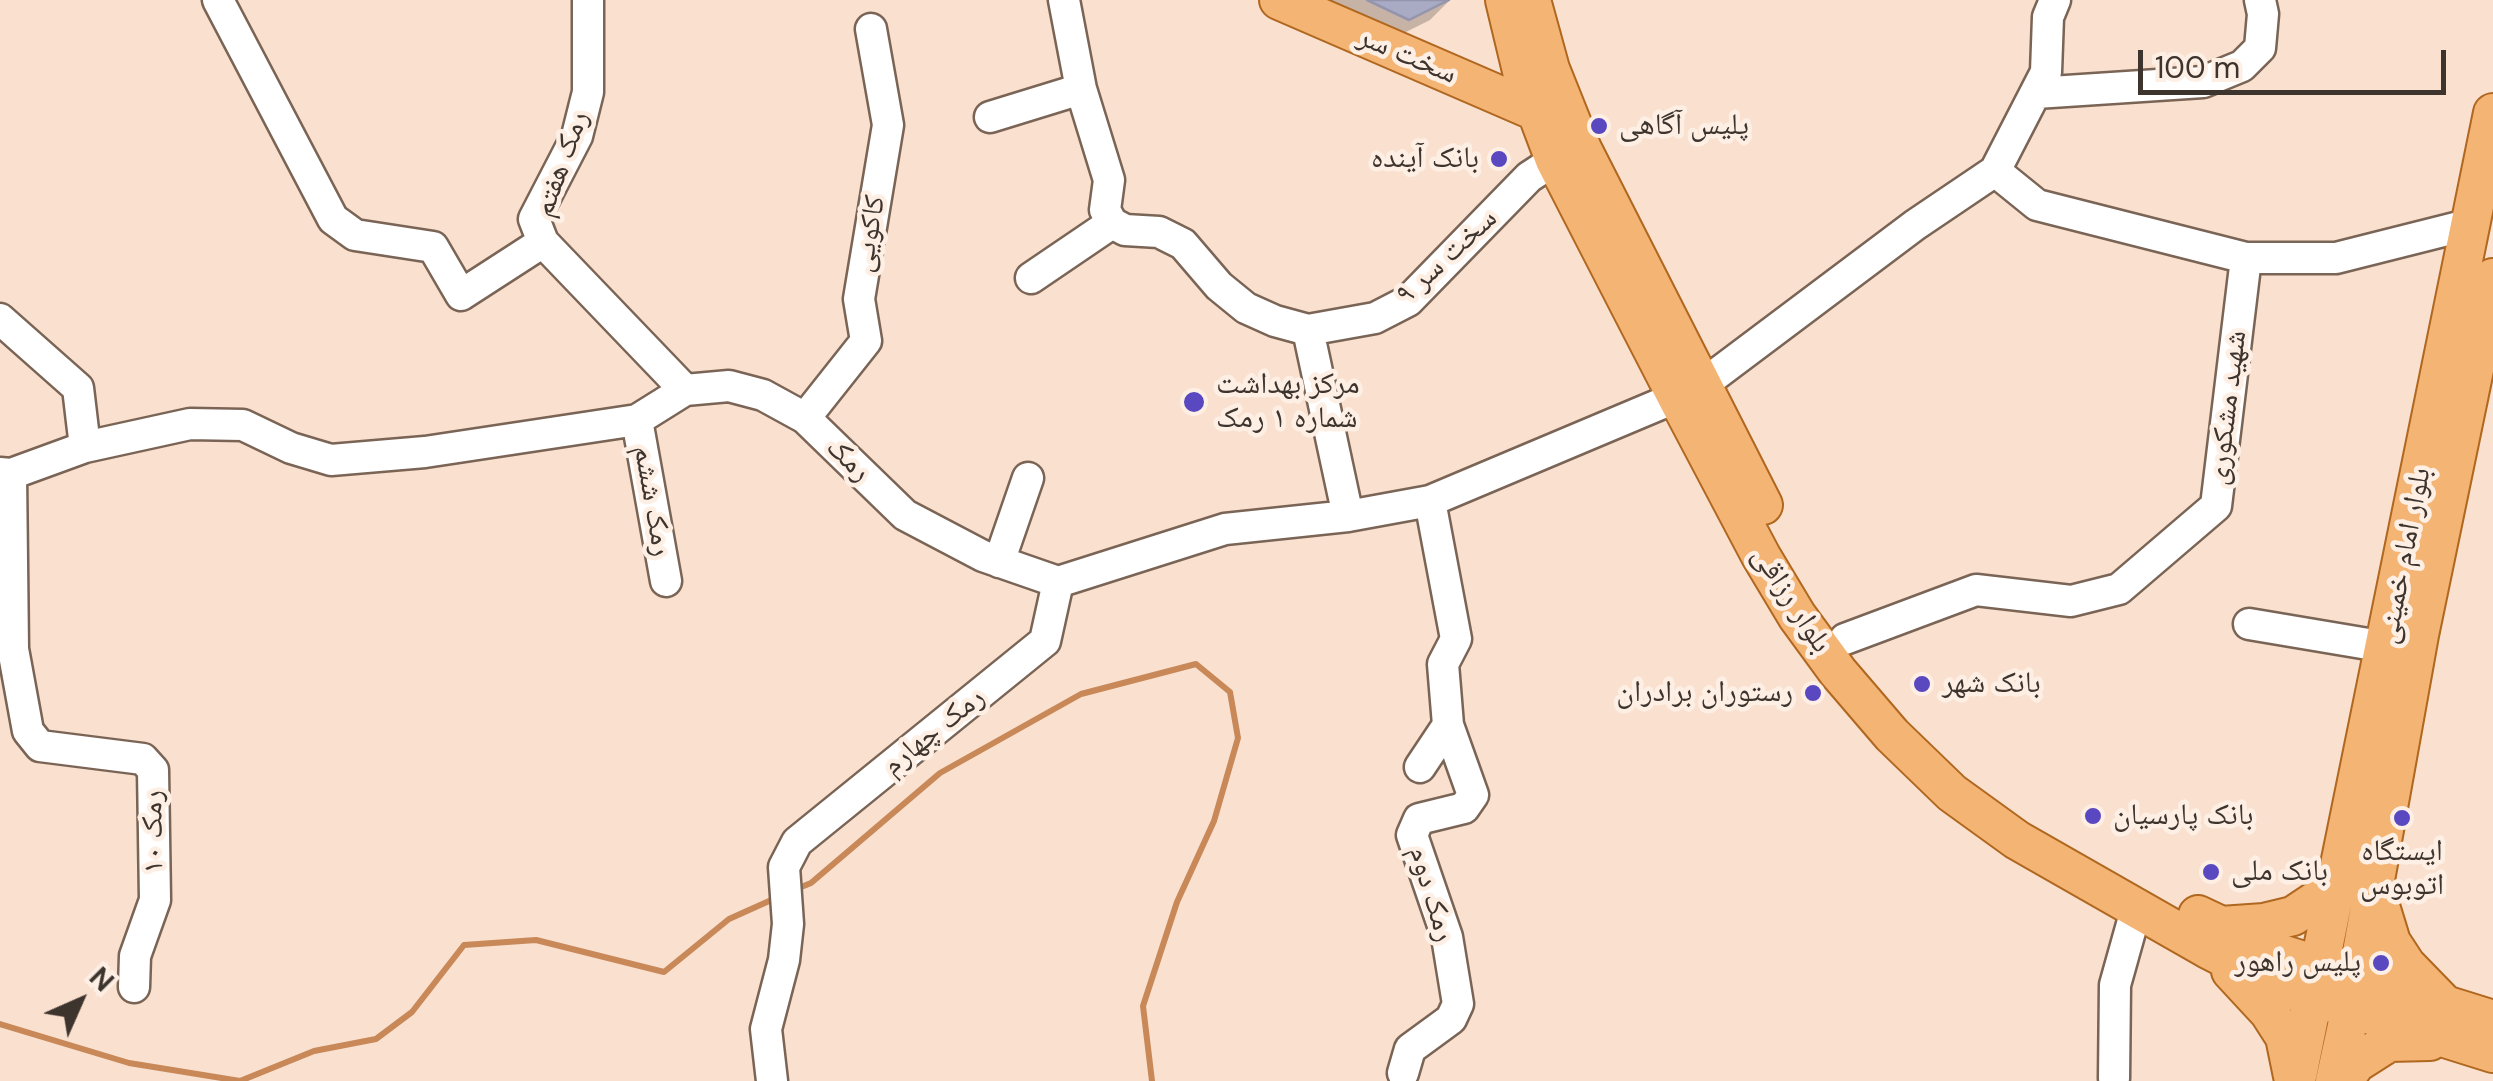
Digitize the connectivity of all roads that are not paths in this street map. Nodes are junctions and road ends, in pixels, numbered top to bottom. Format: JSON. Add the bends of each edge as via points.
{"nodes":[{"id":1,"x":218,"y":0,"type":"edge"},
{"id":2,"x":588,"y":0,"type":"edge"},
{"id":3,"x":1064,"y":0,"type":"edge"},
{"id":4,"x":1279,"y":0,"type":"edge"},
{"id":5,"x":1504,"y":0,"type":"edge"},
{"id":6,"x":1531,"y":0,"type":"edge"},
{"id":7,"x":2055,"y":0,"type":"edge"},
{"id":8,"x":2260,"y":0,"type":"edge"},
{"id":9,"x":871,"y":29,"type":"dead end"},
{"id":10,"x":1081,"y":89,"type":"junction"},
{"id":11,"x":2036,"y":92,"type":"junction"},
{"id":12,"x":1548,"y":105,"type":"junction"},
{"id":13,"x":2493,"y":113,"type":"edge"},
{"id":14,"x":990,"y":117,"type":"dead end"},
{"id":15,"x":1568,"y":155,"type":"junction"},
{"id":16,"x":1995,"y":171,"type":"junction"},
{"id":17,"x":1112,"y":223,"type":"junction"},
{"id":18,"x":2471,"y":224,"type":"junction"},
{"id":19,"x":543,"y":242,"type":"junction"},
{"id":20,"x":2246,"y":258,"type":"junction"},
{"id":21,"x":1030,"y":278,"type":"dead end"},
{"id":22,"x":2493,"y":278,"type":"edge"},
{"id":23,"x":0,"y":319,"type":"edge"},
{"id":24,"x":1308,"y":330,"type":"junction"},
{"id":25,"x":685,"y":390,"type":"junction"},
{"id":26,"x":1689,"y":391,"type":"junction"},
{"id":27,"x":805,"y":418,"type":"junction"},
{"id":28,"x":637,"y":420,"type":"junction"},
{"id":29,"x":85,"y":447,"type":"junction"},
{"id":30,"x":5,"y":474,"type":"edge"},
{"id":31,"x":1028,"y":478,"type":"dead end"},
{"id":32,"x":1430,"y":501,"type":"junction"},
{"id":33,"x":1348,"y":516,"type":"junction"},
{"id":34,"x":999,"y":562,"type":"junction"},
{"id":35,"x":666,"y":582,"type":"dead end"},
{"id":36,"x":1058,"y":582,"type":"junction"},
{"id":37,"x":2250,"y":624,"type":"dead end"},
{"id":38,"x":2398,"y":638,"type":"junction"},
{"id":39,"x":1845,"y":639,"type":"junction"},
{"id":40,"x":6,"y":650,"type":"edge"},
{"id":41,"x":1448,"y":724,"type":"junction"},
{"id":42,"x":1420,"y":767,"type":"dead end"},
{"id":43,"x":2356,"y":882,"type":"junction"},
{"id":44,"x":2136,"y":910,"type":"junction"},
{"id":45,"x":2213,"y":938,"type":"junction"},
{"id":46,"x":2316,"y":983,"type":"junction"},
{"id":47,"x":134,"y":987,"type":"dead end"},
{"id":48,"x":2354,"y":994,"type":"junction"},
{"id":49,"x":2493,"y":1020,"type":"edge"},
{"id":50,"x":2466,"y":1034,"type":"edge"},
{"id":51,"x":1404,"y":1073,"type":"dead end"},
{"id":52,"x":2114,"y":1078,"type":"dead end"},
{"id":53,"x":772,"y":1081,"type":"edge"},
{"id":54,"x":2295,"y":1081,"type":"edge"},
{"id":55,"x":2336,"y":1081,"type":"edge"},
{"id":56,"x":2344,"y":1081,"type":"edge"}],
"edges":[{"from":1,"to":19,"type":"street","via":[[333,219],[355,235],[433,247],[462,295]]},
{"from":2,"to":19,"type":"street","name":"رمک هفتم","via":[[588,92],[577,136],[534,219]]},
{"from":3,"to":10,"type":"street"},
{"from":4,"to":12,"type":"main road","name":"سخت سر"},
{"from":5,"to":12,"type":"main road","name":"بلوار رزاقی"},
{"from":6,"to":12,"type":"main road","name":"بلوار رزاقی"},
{"from":7,"to":11,"type":"street","via":[[2046,72]]},
{"from":8,"to":11,"type":"street","via":[[2260,48],[2242,66],[2203,82]]},
{"from":9,"to":27,"type":"street","name":"کاکویی","via":[[888,125],[859,299],[866,341]]},
{"from":10,"to":14,"type":"street"},
{"from":10,"to":17,"type":"street","via":[[1109,180],[1105,210]]},
{"from":11,"to":16,"type":"street"},
{"from":12,"to":15,"type":"main road","name":"بلوار رزاقی"},
{"from":13,"to":18,"type":"main road","name":"بلوار امام خمینی"},
{"from":15,"to":24,"type":"street","name":"سخت سر ۹","via":[[1529,178],[1408,301],[1376,318]]},
{"from":15,"to":26,"type":"main road","name":"بلوار رزاقی"},
{"from":16,"to":20,"type":"street","via":[[2037,205]]},
{"from":16,"to":26,"type":"street"},
{"from":17,"to":21,"type":"street"},
{"from":17,"to":24,"type":"street","name":"سخت سر ۹","via":[[1184,244],[1246,308]]},
{"from":18,"to":20,"type":"street","via":[[2336,258]]},
{"from":18,"to":38,"type":"main road","name":"بلوار امام خمینی"},
{"from":19,"to":25,"type":"street","name":"رمک هفتم"},
{"from":20,"to":39,"type":"street","name":"شهید مشکوری","via":[[2216,506],[2119,590],[2071,601],[1976,590]]},
{"from":22,"to":38,"type":"main road","name":"بلوار امام خمینی"},
{"from":23,"to":29,"type":"street","via":[[78,388]]},
{"from":24,"to":33,"type":"street"},
{"from":25,"to":27,"type":"street","name":"رمک","via":[[729,386]]},
{"from":25,"to":28,"type":"street","name":"رمک"},
{"from":26,"to":32,"type":"street"},
{"from":26,"to":39,"type":"main road","name":"بلوار رزاقی"},
{"from":26,"to":44,"type":"main road","name":"بلوار رزاقی","via":[[1761,556],[1797,616],[1892,735],[1952,793],[2016,840]]},
{"from":27,"to":34,"type":"street","name":"رمک","via":[[905,515]]},
{"from":28,"to":29,"type":"street","name":"رمک","via":[[331,460],[243,425],[190,424]]},
{"from":28,"to":35,"type":"street","name":"رمک ششم"},
{"from":29,"to":30,"type":"street","name":"رمک"},
{"from":30,"to":40,"type":"street","name":"رمک ۱۰"},
{"from":31,"to":34,"type":"street"},
{"from":32,"to":33,"type":"street"},
{"from":32,"to":41,"type":"street","name":"رمک دوم","via":[[1456,639],[1443,664]]},
{"from":33,"to":36,"type":"street","via":[[1225,529]]},
{"from":34,"to":36,"type":"street","name":"رمک"},
{"from":36,"to":53,"type":"street","name":"رمک چهارم","via":[[1044,641],[796,842],[784,867],[788,924],[766,1029]]},
{"from":37,"to":38,"type":"street"},
{"from":38,"to":43,"type":"main road","name":"بلوار امام خمینی"},
{"from":39,"to":45,"type":"main road","name":"بلوار رزاقی","via":[[1910,718],[1968,774]]},
{"from":40,"to":47,"type":"street","name":"رمک ۱۰","via":[[28,731],[40,746],[144,759],[153,770],[155,900],[135,956]]},
{"from":41,"to":42,"type":"street"},
{"from":41,"to":51,"type":"street","name":"رمک دوم","via":[[1473,795],[1464,808],[1420,820],[1412,834],[1447,937],[1458,1004],[1451,1019],[1410,1049]]},
{"from":43,"to":45,"type":"main road","via":[[2293,916]]},
{"from":43,"to":46,"type":"main road","name":"بلوار امام خمینی"},
{"from":43,"to":48,"type":"main road","name":"بلوار امام خمینی"},
{"from":43,"to":50,"type":"main road","via":[[2406,965]]},
{"from":44,"to":45,"type":"main road","name":"بلوار رزاقی"},
{"from":44,"to":52,"type":"street","via":[[2114,985]]},
{"from":45,"to":46,"type":"main road","name":"بلوار رزاقی","via":[[2282,987]]},
{"from":45,"to":54,"type":"main road","via":[[2285,1037]]},
{"from":46,"to":48,"type":"main road","name":"بلوار رزاقی"},
{"from":46,"to":54,"type":"main road","name":"بلوار امام خمینی"},
{"from":48,"to":50,"type":"main road","name":"بلوار رزاقی"},
{"from":48,"to":55,"type":"main road","name":"بلوار امام خمینی"},
{"from":49,"to":50,"type":"main road"},
{"from":50,"to":56,"type":"main road","via":[[2389,1042],[2356,1063]]}]}
